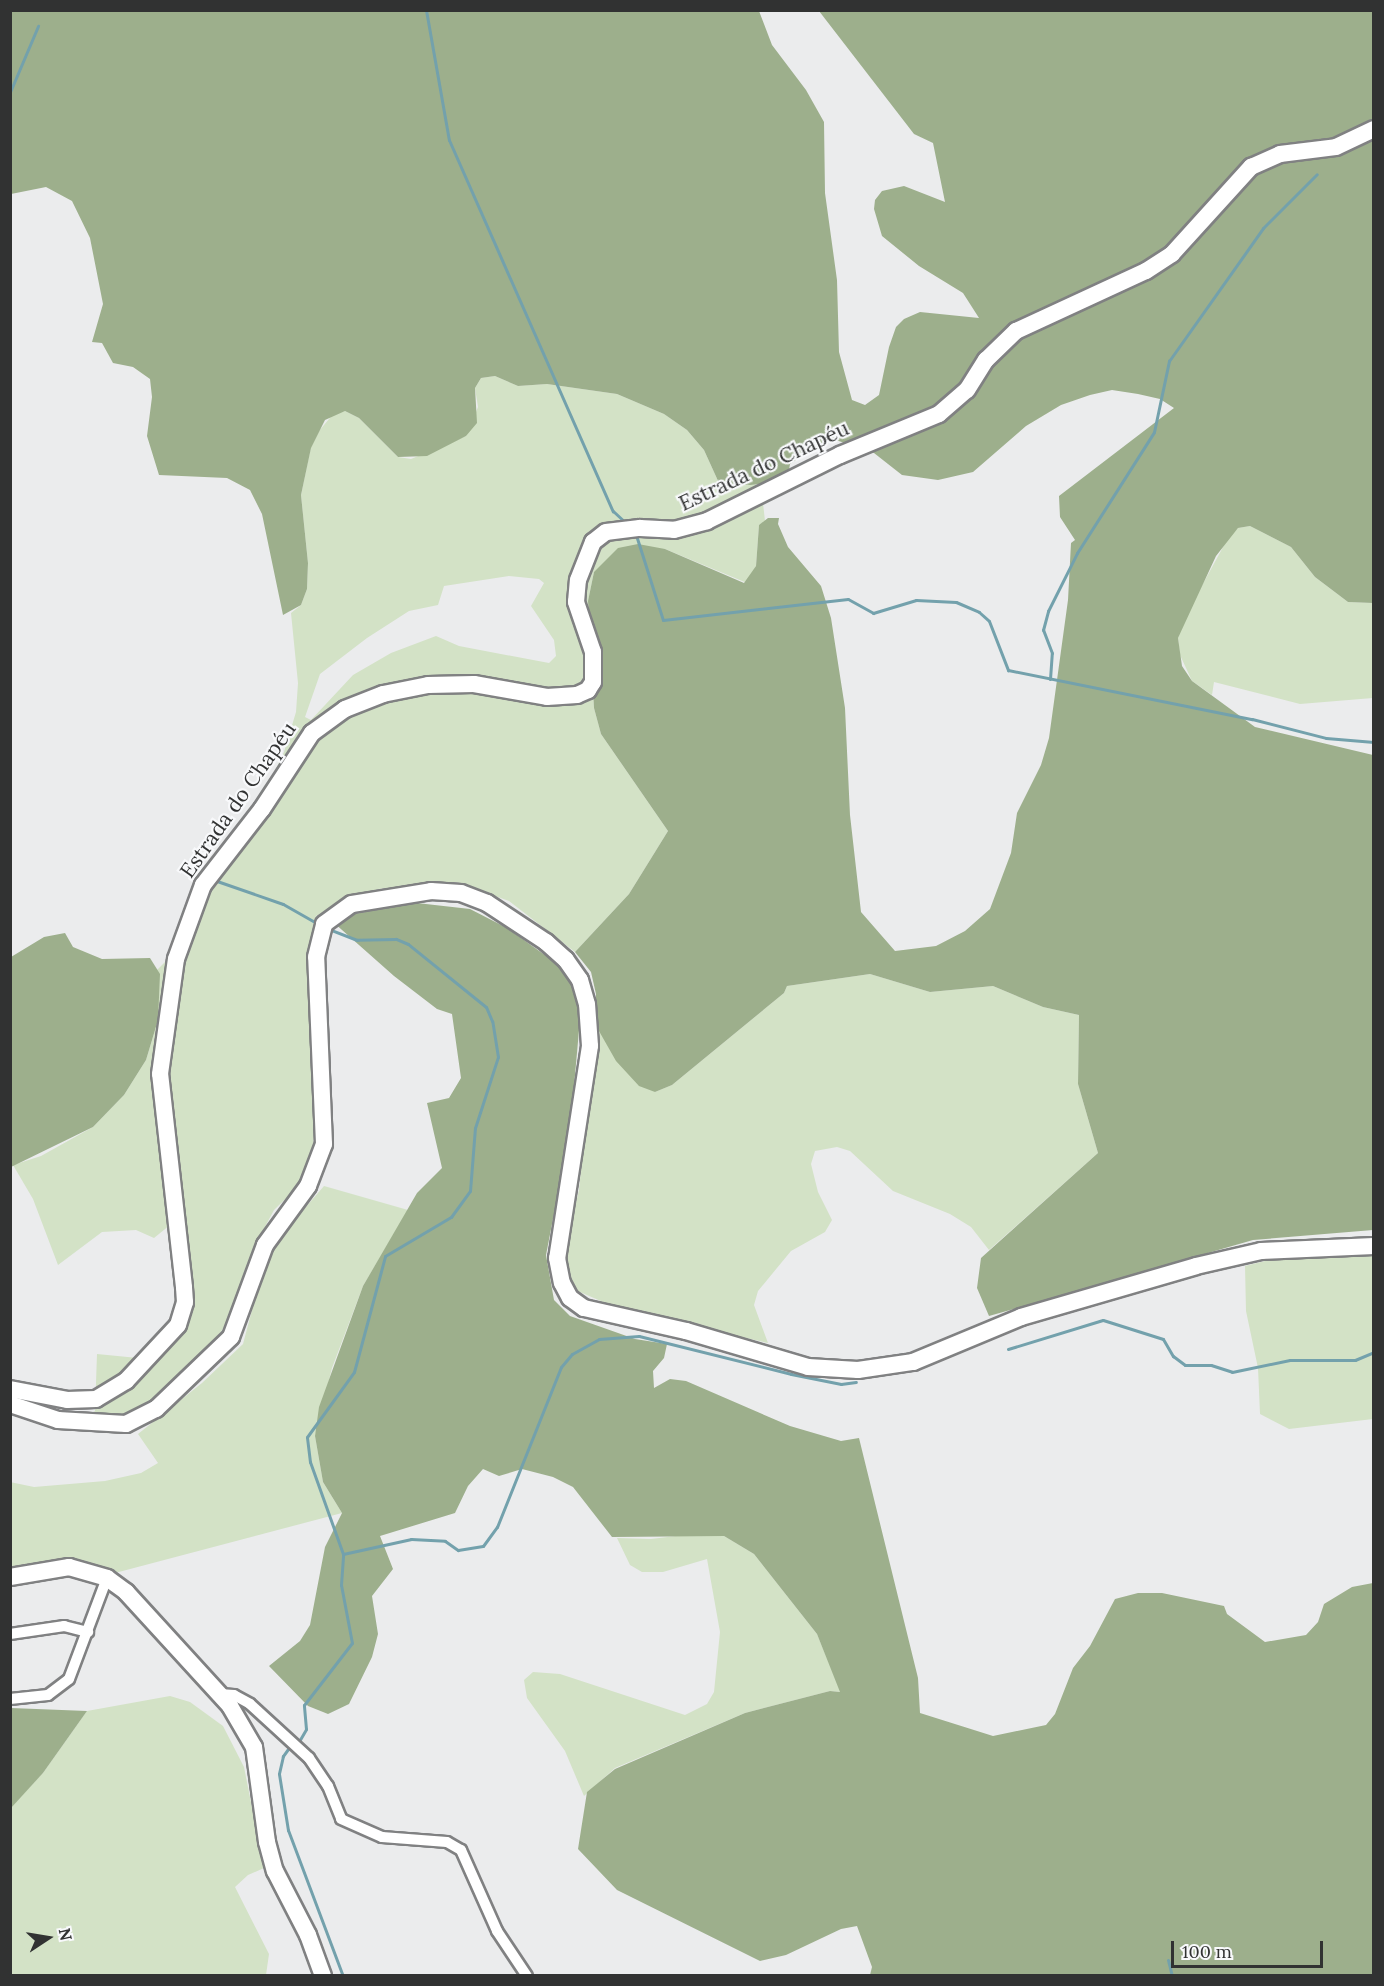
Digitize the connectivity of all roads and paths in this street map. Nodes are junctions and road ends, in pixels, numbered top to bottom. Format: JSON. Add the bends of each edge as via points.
{"nodes":[{"id":1,"x":1374,"y":129,"type":"edge"},
{"id":2,"x":1374,"y":1246,"type":"edge"},
{"id":3,"x":10,"y":1389,"type":"edge"},
{"id":4,"x":10,"y":1404,"type":"edge"},
{"id":5,"x":10,"y":1576,"type":"edge"},
{"id":6,"x":107,"y":1578,"type":"junction"},
{"id":7,"x":88,"y":1632,"type":"junction"},
{"id":8,"x":10,"y":1634,"type":"edge"},
{"id":9,"x":219,"y":1694,"type":"junction"},
{"id":10,"x":10,"y":1699,"type":"edge"},
{"id":11,"x":323,"y":1976,"type":"edge"},
{"id":12,"x":527,"y":1976,"type":"edge"}],
"edges":[{"from":1,"to":3,"type":"street","name":"Estrada do Chapéu","via":[[1321,151],[1265,158],[1236,182],[1172,254],[1146,271],[1016,331],[986,360],[967,390],[939,414],[840,455],[707,521],[674,530],[606,532],[593,542],[578,580],[576,602],[594,662],[593,682],[588,690],[577,695],[547,697],[474,684],[428,685],[383,694],[345,708],[312,733],[262,809],[203,885],[176,959],[160,1074],[184,1287],[185,1302],[178,1325],[126,1380],[96,1399],[67,1400]]},
{"from":2,"to":4,"type":"street","via":[[1261,1251],[1196,1266],[1021,1317],[913,1362],[858,1370],[808,1367],[686,1331],[584,1308],[570,1298],[557,1258],[590,1046],[587,1004],[580,980],[546,942],[487,903],[461,893],[431,891],[352,904],[324,924],[316,957],[324,1144],[308,1186],[265,1245],[231,1337],[156,1409],[126,1424],[58,1420]]},
{"from":5,"to":6,"type":"street","via":[[69,1568]]},
{"from":6,"to":7,"type":"street"},
{"from":6,"to":9,"type":"street","via":[[126,1592]]},
{"from":7,"to":8,"type":"street","via":[[64,1626]]},
{"from":7,"to":10,"type":"street","via":[[69,1679],[60,1688],[48,1695]]},
{"from":9,"to":11,"type":"street","via":[[245,1726],[254,1747],[275,1871],[308,1935]]},
{"from":9,"to":12,"type":"street","via":[[234,1695],[250,1704],[309,1758],[328,1786],[341,1819],[382,1837],[447,1842],[461,1850],[497,1931]]}]}
